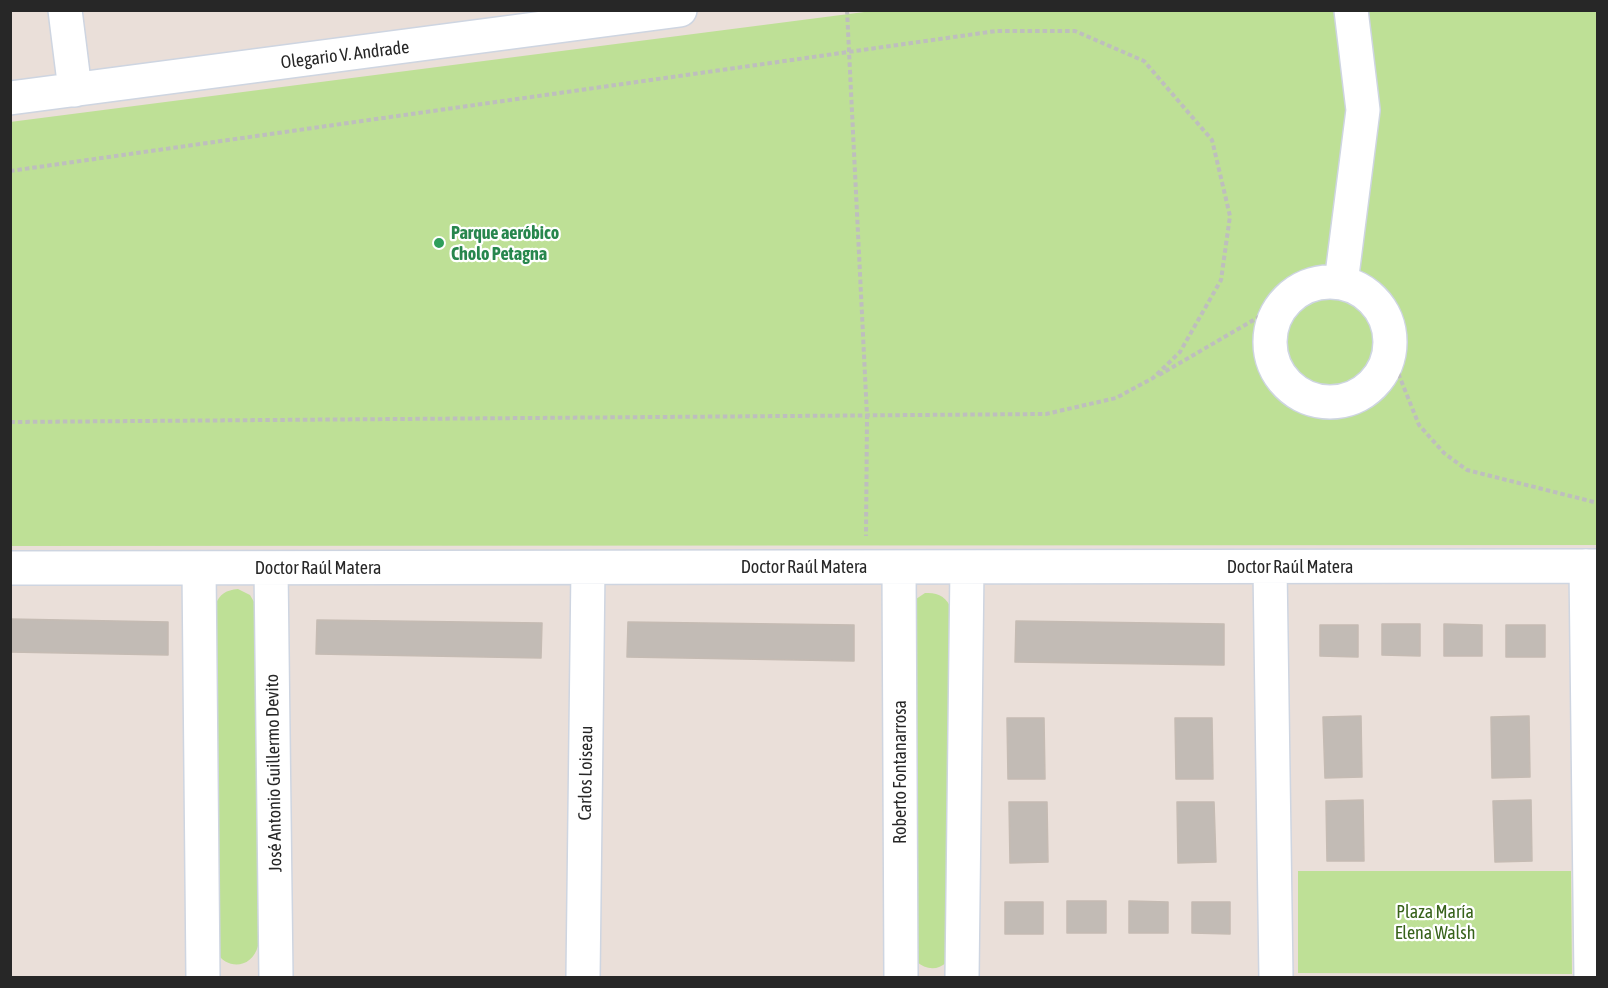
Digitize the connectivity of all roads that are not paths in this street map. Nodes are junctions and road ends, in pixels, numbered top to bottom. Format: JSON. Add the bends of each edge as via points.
{"nodes":[{"id":1,"x":65,"y":10,"type":"edge"},
{"id":2,"x":680,"y":10,"type":"edge"},
{"id":3,"x":1351,"y":10,"type":"edge"},
{"id":4,"x":486,"y":23,"type":"edge"},
{"id":5,"x":75,"y":90,"type":"junction"},
{"id":6,"x":10,"y":98,"type":"edge"},
{"id":7,"x":1341,"y":283,"type":"junction"},
{"id":8,"x":1592,"y":566,"type":"edge"},
{"id":9,"x":899,"y":567,"type":"junction"},
{"id":10,"x":967,"y":567,"type":"junction"},
{"id":11,"x":1270,"y":567,"type":"junction"},
{"id":12,"x":10,"y":568,"type":"edge"},
{"id":13,"x":199,"y":568,"type":"junction"},
{"id":14,"x":271,"y":568,"type":"junction"},
{"id":15,"x":588,"y":568,"type":"junction"},
{"id":16,"x":203,"y":978,"type":"edge"},
{"id":17,"x":276,"y":978,"type":"edge"},
{"id":18,"x":583,"y":978,"type":"edge"},
{"id":19,"x":901,"y":978,"type":"edge"},
{"id":20,"x":962,"y":978,"type":"edge"},
{"id":21,"x":1276,"y":978,"type":"edge"},
{"id":22,"x":1591,"y":978,"type":"edge"}],
"edges":[{"from":1,"to":5,"type":"street"},
{"from":2,"to":4,"type":"street","name":"Olegario V. Andrade"},
{"from":3,"to":7,"type":"street","via":[[1363,110]]},
{"from":4,"to":5,"type":"street","name":"Olegario V. Andrade"},
{"from":5,"to":6,"type":"street","name":"Olegario V. Andrade"},
{"from":7,"to":7,"type":"street","via":[[1374,300],[1390,334],[1390,353],[1383,372],[1353,398],[1333,403],[1313,400],[1295,392],[1281,378],[1272,360],[1269,340],[1273,320],[1295,292],[1309,285]]},
{"from":8,"to":11,"type":"street","name":"Doctor Raúl Matera"},
{"from":8,"to":22,"type":"street"},
{"from":9,"to":10,"type":"street","name":"Doctor Raúl Matera"},
{"from":9,"to":15,"type":"street","name":"Doctor Raúl Matera"},
{"from":9,"to":19,"type":"street","name":"Roberto Fontanarrosa"},
{"from":10,"to":11,"type":"street","name":"Doctor Raúl Matera"},
{"from":10,"to":20,"type":"street"},
{"from":11,"to":21,"type":"street"},
{"from":12,"to":13,"type":"street","name":"Doctor Raúl Matera"},
{"from":13,"to":14,"type":"street","name":"Doctor Raúl Matera"},
{"from":13,"to":16,"type":"street"},
{"from":14,"to":15,"type":"street","name":"Doctor Raúl Matera"},
{"from":14,"to":17,"type":"street","name":"José Antonio Guillermo Devito"},
{"from":15,"to":18,"type":"street","name":"Carlos Loiseau"}]}
